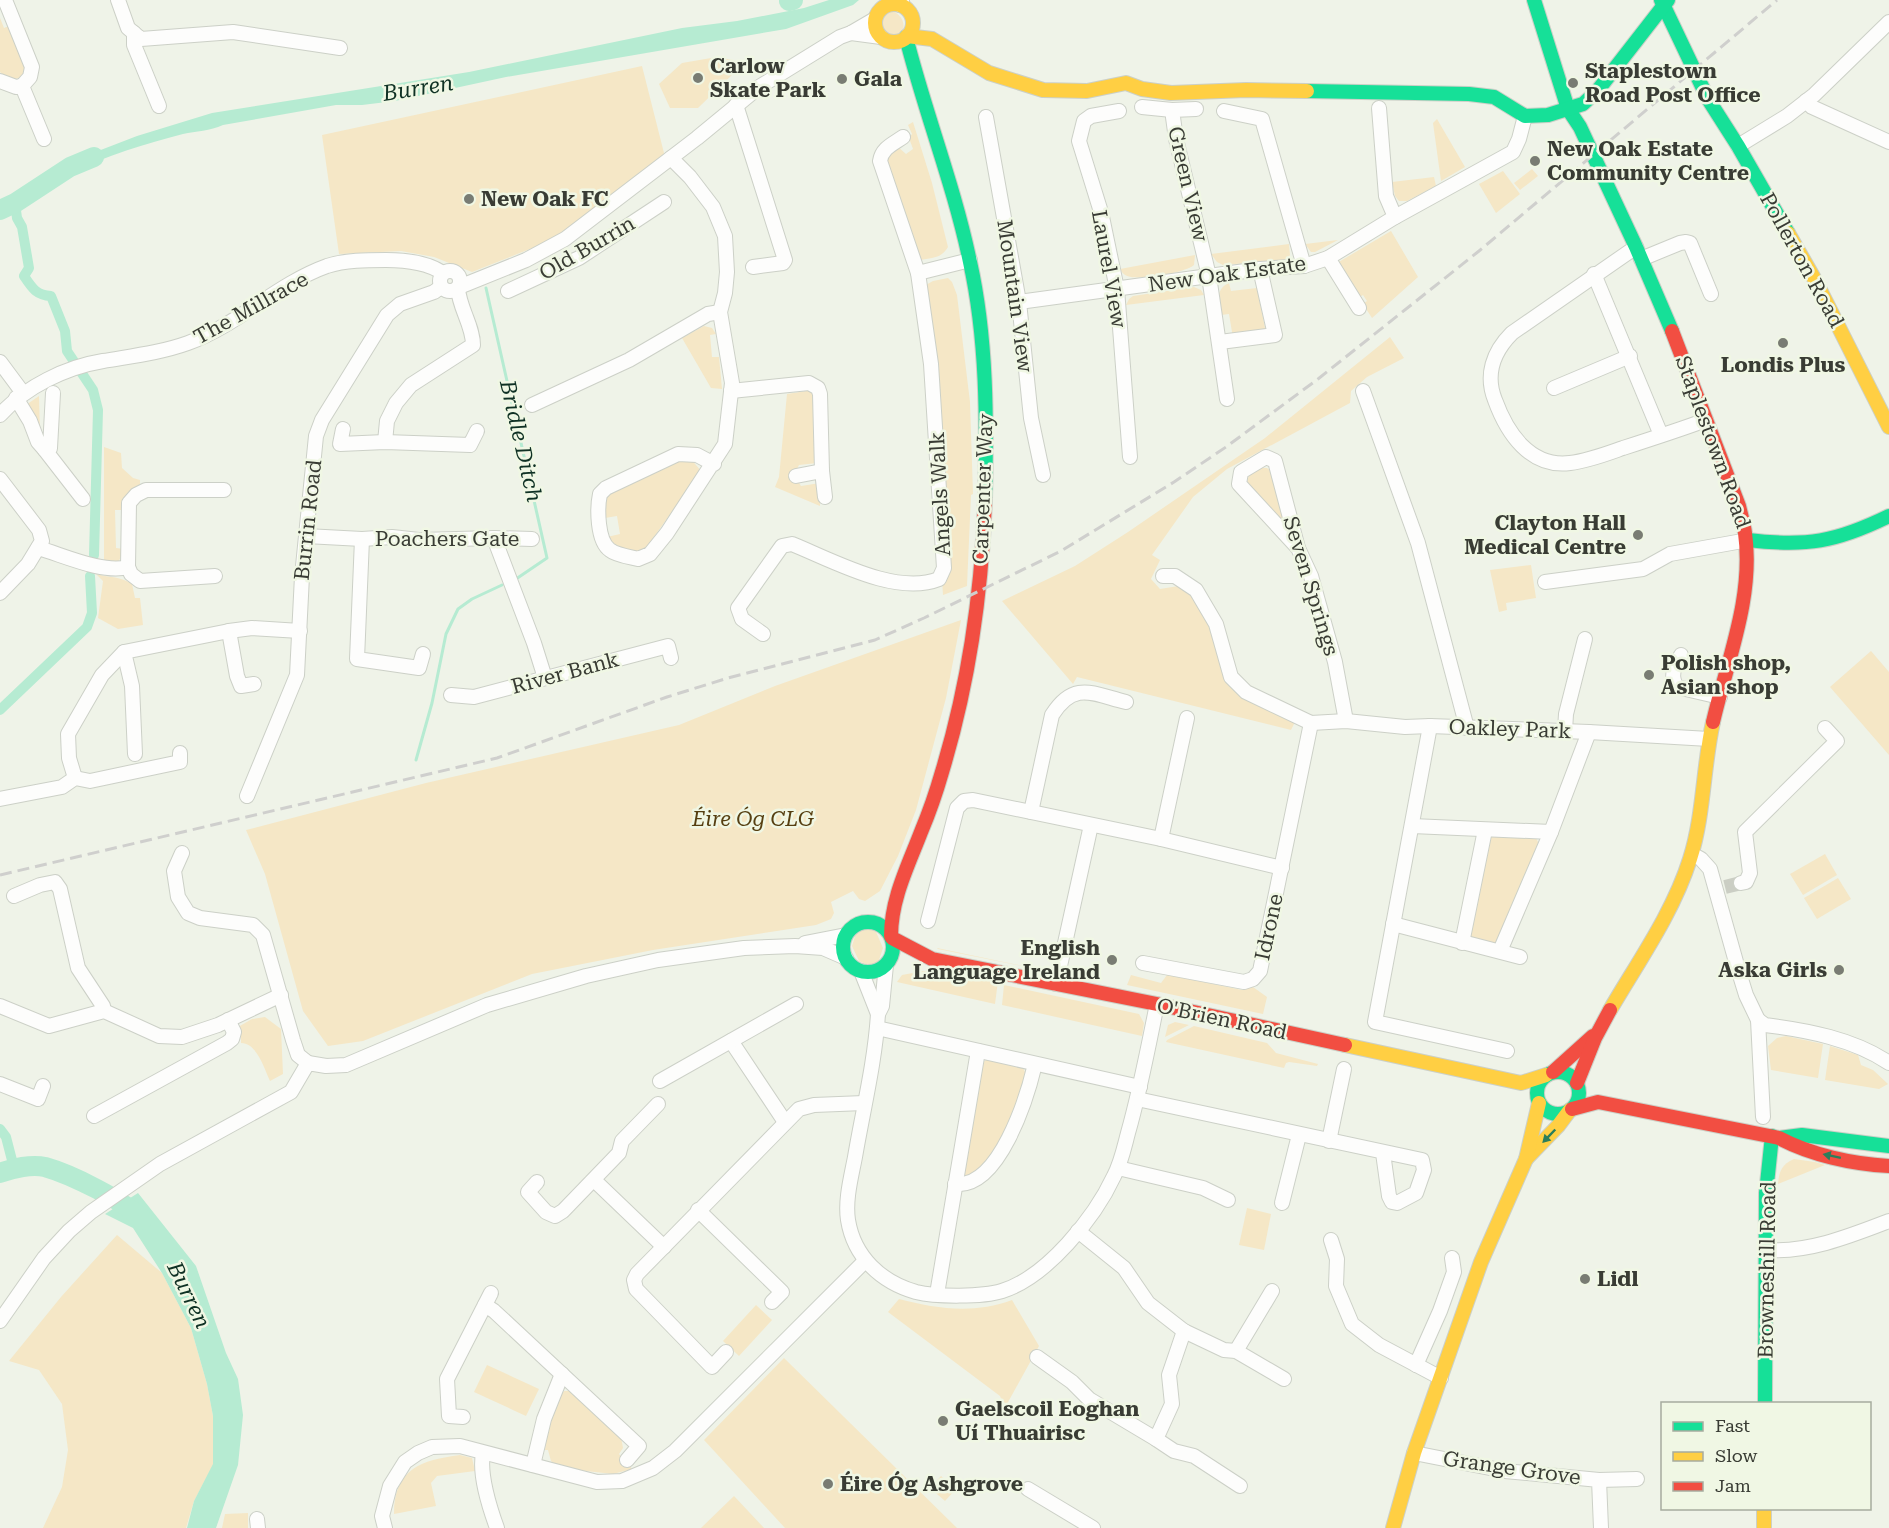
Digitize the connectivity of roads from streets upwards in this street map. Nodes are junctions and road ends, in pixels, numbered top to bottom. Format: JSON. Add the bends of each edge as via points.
{"nodes":[{"id":1,"x":5,"y":0,"type":"edge"},
{"id":2,"x":118,"y":0,"type":"edge"},
{"id":3,"x":1534,"y":0,"type":"edge"},
{"id":4,"x":1664,"y":2,"type":"edge"},
{"id":5,"x":885,"y":6,"type":"edge"},
{"id":6,"x":912,"y":18,"type":"junction"},
{"id":7,"x":1889,"y":22,"type":"edge"},
{"id":8,"x":134,"y":33,"type":"junction"},
{"id":9,"x":851,"y":33,"type":"junction"},
{"id":10,"x":897,"y":38,"type":"junction"},
{"id":11,"x":932,"y":39,"type":"junction"},
{"id":12,"x":340,"y":48,"type":"dead end"},
{"id":13,"x":0,"y":81,"type":"edge"},
{"id":14,"x":22,"y":86,"type":"junction"},
{"id":15,"x":1806,"y":101,"type":"junction"},
{"id":16,"x":736,"y":105,"type":"junction"},
{"id":17,"x":159,"y":106,"type":"dead end"},
{"id":18,"x":1142,"y":107,"type":"dead end"},
{"id":19,"x":1379,"y":108,"type":"dead end"},
{"id":20,"x":1196,"y":109,"type":"dead end"},
{"id":21,"x":1568,"y":109,"type":"junction"},
{"id":22,"x":1172,"y":110,"type":"junction"},
{"id":23,"x":1119,"y":111,"type":"dead end"},
{"id":24,"x":1224,"y":111,"type":"dead end"},
{"id":25,"x":1525,"y":116,"type":"junction"},
{"id":26,"x":986,"y":117,"type":"dead end"},
{"id":27,"x":903,"y":137,"type":"dead end"},
{"id":28,"x":44,"y":139,"type":"dead end"},
{"id":29,"x":1889,"y":142,"type":"edge"},
{"id":30,"x":1738,"y":146,"type":"junction"},
{"id":31,"x":671,"y":158,"type":"junction"},
{"id":32,"x":664,"y":202,"type":"dead end"},
{"id":33,"x":1395,"y":217,"type":"junction"},
{"id":34,"x":565,"y":239,"type":"junction"},
{"id":35,"x":1638,"y":253,"type":"junction"},
{"id":36,"x":579,"y":258,"type":"junction"},
{"id":37,"x":1328,"y":258,"type":"junction"},
{"id":38,"x":970,"y":260,"type":"junction"},
{"id":39,"x":1304,"y":266,"type":"junction"},
{"id":40,"x":753,"y":267,"type":"dead end"},
{"id":41,"x":1260,"y":269,"type":"junction"},
{"id":42,"x":918,"y":273,"type":"junction"},
{"id":43,"x":1594,"y":274,"type":"junction"},
{"id":44,"x":1209,"y":276,"type":"junction"},
{"id":45,"x":453,"y":285,"type":"junction"},
{"id":46,"x":1117,"y":289,"type":"junction"},
{"id":47,"x":508,"y":291,"type":"dead end"},
{"id":48,"x":1712,"y":294,"type":"dead end"},
{"id":49,"x":1019,"y":302,"type":"junction"},
{"id":50,"x":1359,"y":308,"type":"dead end"},
{"id":51,"x":720,"y":312,"type":"junction"},
{"id":52,"x":1220,"y":342,"type":"junction"},
{"id":53,"x":1630,"y":356,"type":"junction"},
{"id":54,"x":0,"y":362,"type":"edge"},
{"id":55,"x":1554,"y":388,"type":"dead end"},
{"id":56,"x":731,"y":391,"type":"junction"},
{"id":57,"x":1363,"y":391,"type":"dead end"},
{"id":58,"x":53,"y":393,"type":"dead end"},
{"id":59,"x":20,"y":396,"type":"junction"},
{"id":60,"x":1227,"y":399,"type":"dead end"},
{"id":61,"x":532,"y":405,"type":"dead end"},
{"id":62,"x":0,"y":415,"type":"edge"},
{"id":63,"x":1706,"y":420,"type":"junction"},
{"id":64,"x":1889,"y":427,"type":"edge"},
{"id":65,"x":343,"y":429,"type":"dead end"},
{"id":66,"x":477,"y":431,"type":"dead end"},
{"id":67,"x":1661,"y":435,"type":"junction"},
{"id":68,"x":385,"y":442,"type":"junction"},
{"id":69,"x":45,"y":450,"type":"junction"},
{"id":70,"x":1130,"y":458,"type":"dead end"},
{"id":71,"x":714,"y":464,"type":"junction"},
{"id":72,"x":822,"y":471,"type":"junction"},
{"id":73,"x":1043,"y":475,"type":"dead end"},
{"id":74,"x":796,"y":476,"type":"dead end"},
{"id":75,"x":0,"y":479,"type":"edge"},
{"id":76,"x":224,"y":490,"type":"dead end"},
{"id":77,"x":825,"y":497,"type":"dead end"},
{"id":78,"x":83,"y":499,"type":"dead end"},
{"id":79,"x":1889,"y":516,"type":"edge"},
{"id":80,"x":306,"y":536,"type":"junction"},
{"id":81,"x":362,"y":538,"type":"junction"},
{"id":82,"x":494,"y":538,"type":"junction"},
{"id":83,"x":532,"y":539,"type":"dead end"},
{"id":84,"x":1748,"y":540,"type":"junction"},
{"id":85,"x":38,"y":548,"type":"junction"},
{"id":86,"x":1298,"y":549,"type":"junction"},
{"id":87,"x":128,"y":567,"type":"junction"},
{"id":88,"x":214,"y":576,"type":"dead end"},
{"id":89,"x":1163,"y":576,"type":"dead end"},
{"id":90,"x":1545,"y":582,"type":"dead end"},
{"id":91,"x":0,"y":593,"type":"edge"},
{"id":92,"x":229,"y":631,"type":"junction"},
{"id":93,"x":300,"y":631,"type":"junction"},
{"id":94,"x":763,"y":634,"type":"dead end"},
{"id":95,"x":1585,"y":639,"type":"dead end"},
{"id":96,"x":124,"y":652,"type":"junction"},
{"id":97,"x":423,"y":654,"type":"dead end"},
{"id":98,"x":1680,"y":655,"type":"dead end"},
{"id":99,"x":671,"y":658,"type":"dead end"},
{"id":100,"x":545,"y":678,"type":"junction"},
{"id":101,"x":254,"y":684,"type":"dead end"},
{"id":102,"x":451,"y":694,"type":"dead end"},
{"id":103,"x":1720,"y":698,"type":"junction"},
{"id":104,"x":1126,"y":702,"type":"dead end"},
{"id":105,"x":1188,"y":718,"type":"dead end"},
{"id":106,"x":1352,"y":722,"type":"junction"},
{"id":107,"x":1311,"y":723,"type":"junction"},
{"id":108,"x":1430,"y":726,"type":"junction"},
{"id":109,"x":1467,"y":728,"type":"junction"},
{"id":110,"x":1826,"y":728,"type":"dead end"},
{"id":111,"x":1565,"y":731,"type":"junction"},
{"id":112,"x":1589,"y":732,"type":"junction"},
{"id":113,"x":1709,"y":739,"type":"junction"},
{"id":114,"x":120,"y":746,"type":"dead end"},
{"id":115,"x":180,"y":753,"type":"dead end"},
{"id":116,"x":75,"y":778,"type":"junction"},
{"id":117,"x":246,"y":796,"type":"dead end"},
{"id":118,"x":0,"y":799,"type":"edge"},
{"id":119,"x":1030,"y":812,"type":"junction"},
{"id":120,"x":1091,"y":825,"type":"junction"},
{"id":121,"x":1412,"y":826,"type":"junction"},
{"id":122,"x":1485,"y":830,"type":"junction"},
{"id":123,"x":1551,"y":832,"type":"junction"},
{"id":124,"x":1161,"y":839,"type":"junction"},
{"id":125,"x":182,"y":853,"type":"dead end"},
{"id":126,"x":1692,"y":854,"type":"junction"},
{"id":127,"x":1282,"y":868,"type":"junction"},
{"id":128,"x":1741,"y":883,"type":"dead end"},
{"id":129,"x":14,"y":896,"type":"dead end"},
{"id":130,"x":893,"y":904,"type":"junction"},
{"id":131,"x":928,"y":921,"type":"dead end"},
{"id":132,"x":865,"y":922,"type":"junction"},
{"id":133,"x":1393,"y":924,"type":"junction"},
{"id":134,"x":846,"y":934,"type":"junction"},
{"id":135,"x":891,"y":937,"type":"junction"},
{"id":136,"x":1462,"y":943,"type":"junction"},
{"id":137,"x":795,"y":946,"type":"junction"},
{"id":138,"x":1500,"y":951,"type":"junction"},
{"id":139,"x":923,"y":955,"type":"junction"},
{"id":140,"x":1520,"y":957,"type":"dead end"},
{"id":141,"x":846,"y":958,"type":"junction"},
{"id":142,"x":1143,"y":963,"type":"dead end"},
{"id":143,"x":887,"y":964,"type":"junction"},
{"id":144,"x":861,"y":971,"type":"junction"},
{"id":145,"x":1056,"y":984,"type":"junction"},
{"id":146,"x":281,"y":995,"type":"junction"},
{"id":147,"x":796,"y":1004,"type":"dead end"},
{"id":148,"x":1157,"y":1004,"type":"junction"},
{"id":149,"x":0,"y":1006,"type":"edge"},
{"id":150,"x":104,"y":1011,"type":"junction"},
{"id":151,"x":878,"y":1014,"type":"junction"},
{"id":152,"x":228,"y":1020,"type":"junction"},
{"id":153,"x":1758,"y":1020,"type":"junction"},
{"id":154,"x":877,"y":1028,"type":"junction"},
{"id":155,"x":1600,"y":1029,"type":"junction"},
{"id":156,"x":731,"y":1041,"type":"junction"},
{"id":157,"x":978,"y":1051,"type":"junction"},
{"id":158,"x":1507,"y":1051,"type":"dead end"},
{"id":159,"x":308,"y":1063,"type":"junction"},
{"id":160,"x":1889,"y":1063,"type":"edge"},
{"id":161,"x":1035,"y":1064,"type":"junction"},
{"id":162,"x":1344,"y":1069,"type":"dead end"},
{"id":163,"x":1549,"y":1074,"type":"junction"},
{"id":164,"x":660,"y":1081,"type":"dead end"},
{"id":165,"x":1521,"y":1083,"type":"junction"},
{"id":166,"x":0,"y":1084,"type":"edge"},
{"id":167,"x":1577,"y":1084,"type":"junction"},
{"id":168,"x":43,"y":1086,"type":"dead end"},
{"id":169,"x":1139,"y":1093,"type":"junction"},
{"id":170,"x":1538,"y":1102,"type":"junction"},
{"id":171,"x":1598,"y":1102,"type":"junction"},
{"id":172,"x":864,"y":1103,"type":"junction"},
{"id":173,"x":658,"y":1104,"type":"dead end"},
{"id":174,"x":1571,"y":1110,"type":"junction"},
{"id":175,"x":94,"y":1116,"type":"dead end"},
{"id":176,"x":1763,"y":1117,"type":"dead end"},
{"id":177,"x":785,"y":1122,"type":"junction"},
{"id":178,"x":1299,"y":1135,"type":"junction"},
{"id":179,"x":1775,"y":1137,"type":"junction"},
{"id":180,"x":1329,"y":1141,"type":"junction"},
{"id":181,"x":1889,"y":1146,"type":"edge"},
{"id":182,"x":1383,"y":1153,"type":"dead end"},
{"id":183,"x":1526,"y":1159,"type":"junction"},
{"id":184,"x":1889,"y":1166,"type":"edge"},
{"id":185,"x":1118,"y":1168,"type":"junction"},
{"id":186,"x":594,"y":1180,"type":"junction"},
{"id":187,"x":537,"y":1182,"type":"dead end"},
{"id":188,"x":955,"y":1184,"type":"junction"},
{"id":189,"x":1228,"y":1200,"type":"dead end"},
{"id":190,"x":1282,"y":1203,"type":"dead end"},
{"id":191,"x":698,"y":1210,"type":"junction"},
{"id":192,"x":1889,"y":1221,"type":"edge"},
{"id":193,"x":1078,"y":1231,"type":"junction"},
{"id":194,"x":1331,"y":1240,"type":"dead end"},
{"id":195,"x":664,"y":1247,"type":"junction"},
{"id":196,"x":1765,"y":1250,"type":"junction"},
{"id":197,"x":1452,"y":1258,"type":"dead end"},
{"id":198,"x":865,"y":1261,"type":"junction"},
{"id":199,"x":1272,"y":1291,"type":"dead end"},
{"id":200,"x":937,"y":1294,"type":"junction"},
{"id":201,"x":772,"y":1302,"type":"dead end"},
{"id":202,"x":0,"y":1322,"type":"edge"},
{"id":203,"x":1184,"y":1331,"type":"junction"},
{"id":204,"x":1236,"y":1351,"type":"junction"},
{"id":205,"x":726,"y":1352,"type":"dead end"},
{"id":206,"x":1037,"y":1357,"type":"dead end"},
{"id":207,"x":1416,"y":1365,"type":"junction"},
{"id":208,"x":562,"y":1374,"type":"junction"},
{"id":209,"x":1441,"y":1378,"type":"junction"},
{"id":210,"x":1284,"y":1379,"type":"dead end"},
{"id":211,"x":1765,"y":1402,"type":"edge"},
{"id":212,"x":463,"y":1417,"type":"dead end"},
{"id":213,"x":1156,"y":1439,"type":"junction"},
{"id":214,"x":1414,"y":1453,"type":"junction"},
{"id":215,"x":483,"y":1454,"type":"junction"},
{"id":216,"x":627,"y":1460,"type":"dead end"},
{"id":217,"x":533,"y":1465,"type":"junction"},
{"id":218,"x":1637,"y":1479,"type":"dead end"},
{"id":219,"x":1599,"y":1480,"type":"junction"},
{"id":220,"x":1240,"y":1486,"type":"dead end"},
{"id":221,"x":1028,"y":1489,"type":"dead end"},
{"id":222,"x":1764,"y":1510,"type":"edge"},
{"id":223,"x":385,"y":1528,"type":"edge"},
{"id":224,"x":497,"y":1528,"type":"edge"},
{"id":225,"x":1093,"y":1528,"type":"edge"},
{"id":226,"x":1393,"y":1528,"type":"edge"},
{"id":227,"x":1601,"y":1528,"type":"edge"},
{"id":228,"x":1764,"y":1528,"type":"edge"}],
"edges":[{"from":1,"to":14,"type":"street","via":[[32,67]]},
{"from":2,"to":8,"type":"street","via":[[128,28]]},
{"from":3,"to":21,"type":"street","name":"Staplestown Road"},
{"from":4,"to":21,"type":"street","via":[[1599,90],[1583,104]]},
{"from":4,"to":30,"type":"street","name":"Pollerton Road","via":[[1708,99]]},
{"from":5,"to":6,"type":"street","via":[[909,12]]},
{"from":5,"to":9,"type":"street"},
{"from":5,"to":10,"type":"street","name":"Carpenter Way","via":[[875,27]]},
{"from":6,"to":10,"type":"street","via":[[911,30]]},
{"from":6,"to":11,"type":"street"},
{"from":7,"to":15,"type":"street"},
{"from":8,"to":12,"type":"street","via":[[141,39],[233,32]]},
{"from":8,"to":17,"type":"street","via":[[134,45]]},
{"from":9,"to":10,"type":"street"},
{"from":9,"to":16,"type":"street","via":[[783,71]]},
{"from":10,"to":11,"type":"street"},
{"from":10,"to":38,"type":"street","name":"Carpenter Way","via":[[914,71]]},
{"from":11,"to":25,"type":"street","via":[[990,73],[1043,90],[1087,91],[1126,83],[1171,93],[1246,90],[1469,94],[1494,97]]},
{"from":13,"to":14,"type":"street"},
{"from":14,"to":28,"type":"street"},
{"from":15,"to":29,"type":"street"},
{"from":15,"to":30,"type":"street"},
{"from":16,"to":31,"type":"street"},
{"from":16,"to":40,"type":"street","via":[[785,260]]},
{"from":18,"to":22,"type":"street","name":"Green View"},
{"from":19,"to":33,"type":"street","via":[[1386,196]]},
{"from":20,"to":22,"type":"street","name":"Green View"},
{"from":21,"to":25,"type":"street"},
{"from":21,"to":35,"type":"street","name":"Staplestown Road"},
{"from":22,"to":44,"type":"street","name":"Green View"},
{"from":23,"to":46,"type":"street","name":"Laurel View","via":[[1084,121],[1079,141],[1101,212]]},
{"from":24,"to":39,"type":"street","via":[[1262,118]]},
{"from":25,"to":33,"type":"street","name":"New Oak Estate","via":[[1513,152]]},
{"from":26,"to":49,"type":"street","name":"Mountain View"},
{"from":27,"to":42,"type":"street","name":"Angels Walk","via":[[881,154],[880,161]]},
{"from":30,"to":64,"type":"street","name":"Pollerton Road","via":[[1815,280]]},
{"from":31,"to":34,"type":"street"},
{"from":31,"to":51,"type":"street","via":[[713,207],[725,236],[728,272]]},
{"from":32,"to":36,"type":"street","name":"Old Burrin"},
{"from":33,"to":37,"type":"street","name":"New Oak Estate"},
{"from":34,"to":36,"type":"street"},
{"from":34,"to":45,"type":"street","via":[[481,279]]},
{"from":35,"to":43,"type":"street"},
{"from":35,"to":48,"type":"street","via":[[1690,243]]},
{"from":35,"to":63,"type":"street","name":"Staplestown Road"},
{"from":36,"to":47,"type":"street","name":"Old Burrin"},
{"from":37,"to":39,"type":"street","name":"New Oak Estate"},
{"from":37,"to":50,"type":"street"},
{"from":38,"to":42,"type":"street"},
{"from":38,"to":130,"type":"street","name":"Carpenter Way","via":[[981,334],[987,448],[977,607],[949,749],[921,836]]},
{"from":39,"to":41,"type":"street","name":"New Oak Estate"},
{"from":41,"to":44,"type":"street","name":"New Oak Estate"},
{"from":41,"to":52,"type":"street","via":[[1275,335]]},
{"from":42,"to":94,"type":"street","name":"Angels Walk","via":[[930,364],[944,568],[939,579],[908,585],[886,581],[792,544],[782,546],[738,609],[742,620]]},
{"from":43,"to":53,"type":"street"},
{"from":43,"to":67,"type":"street","via":[[1503,342],[1491,368],[1494,399],[1517,442],[1547,461],[1585,460]]},
{"from":44,"to":46,"type":"street","name":"New Oak Estate"},
{"from":44,"to":52,"type":"street","name":"Green View"},
{"from":45,"to":59,"type":"street","name":"The Millrace","via":[[426,266],[405,261],[338,263],[294,281],[227,324],[188,343],[79,367]]},
{"from":45,"to":68,"type":"street","via":[[473,345],[411,385],[387,421]]},
{"from":45,"to":80,"type":"street","name":"Burrin Road","via":[[400,304],[387,315],[322,420],[316,436]]},
{"from":46,"to":49,"type":"street","name":"New Oak Estate"},
{"from":46,"to":70,"type":"street","name":"Laurel View"},
{"from":49,"to":73,"type":"street","name":"Mountain View","via":[[1031,418]]},
{"from":51,"to":56,"type":"street"},
{"from":51,"to":61,"type":"street","via":[[708,314],[629,360]]},
{"from":52,"to":60,"type":"street","name":"Green View"},
{"from":53,"to":55,"type":"street"},
{"from":53,"to":67,"type":"street"},
{"from":54,"to":59,"type":"street"},
{"from":56,"to":71,"type":"street","via":[[725,444]]},
{"from":56,"to":72,"type":"street","via":[[809,383],[818,388]]},
{"from":57,"to":109,"type":"street","via":[[1418,543]]},
{"from":58,"to":69,"type":"street","via":[[50,448]]},
{"from":59,"to":62,"type":"street","name":"The Millrace"},
{"from":59,"to":69,"type":"street"},
{"from":63,"to":67,"type":"street"},
{"from":63,"to":84,"type":"street","name":"Staplestown Road","via":[[1743,515]]},
{"from":65,"to":68,"type":"street","via":[[340,444]]},
{"from":66,"to":68,"type":"street","via":[[470,445]]},
{"from":69,"to":78,"type":"street"},
{"from":71,"to":71,"type":"street","via":[[650,554],[638,559],[610,551],[603,541],[599,521],[600,494],[606,488],[678,454],[697,455]]},
{"from":72,"to":74,"type":"street"},
{"from":72,"to":77,"type":"street"},
{"from":75,"to":85,"type":"street","via":[[39,530],[42,541]]},
{"from":76,"to":87,"type":"street","via":[[146,490],[136,495],[129,503]]},
{"from":79,"to":84,"type":"street","via":[[1819,544]]},
{"from":80,"to":81,"type":"street","name":"Poachers Gate"},
{"from":80,"to":93,"type":"street","name":"Burrin Road"},
{"from":81,"to":82,"type":"street","name":"Poachers Gate"},
{"from":81,"to":97,"type":"street","name":"Poachers Gate","via":[[357,659],[419,668]]},
{"from":82,"to":83,"type":"street","name":"Poachers Gate"},
{"from":82,"to":100,"type":"street"},
{"from":84,"to":90,"type":"street","via":[[1670,554],[1643,569]]},
{"from":84,"to":103,"type":"street","name":"Staplestown Road","via":[[1742,609]]},
{"from":85,"to":87,"type":"street","via":[[99,566],[119,570]]},
{"from":85,"to":91,"type":"street"},
{"from":86,"to":86,"type":"street","name":"Seven Springs","via":[[1239,484],[1242,472],[1266,457],[1275,461]]},
{"from":86,"to":106,"type":"street","name":"Seven Springs","via":[[1311,576]]},
{"from":87,"to":88,"type":"street","via":[[140,580]]},
{"from":89,"to":107,"type":"street","via":[[1175,576],[1196,590],[1216,624],[1231,677],[1246,692]]},
{"from":92,"to":93,"type":"street"},
{"from":92,"to":96,"type":"street"},
{"from":92,"to":101,"type":"street","via":[[241,686]]},
{"from":93,"to":117,"type":"street","name":"Burrin Road","via":[[297,675]]},
{"from":95,"to":111,"type":"street"},
{"from":96,"to":114,"type":"street","via":[[132,686],[135,748]]},
{"from":96,"to":116,"type":"street","via":[[102,675],[68,734]]},
{"from":98,"to":103,"type":"street","via":[[1672,674],[1677,687]]},
{"from":99,"to":100,"type":"street","name":"River Bank","via":[[668,646]]},
{"from":100,"to":102,"type":"street","name":"River Bank","via":[[474,697]]},
{"from":103,"to":113,"type":"street","name":"Staplestown Road"},
{"from":104,"to":119,"type":"street","via":[[1084,691],[1061,702],[1052,715]]},
{"from":105,"to":124,"type":"street"},
{"from":106,"to":107,"type":"street"},
{"from":106,"to":108,"type":"street","name":"Oakley Park"},
{"from":107,"to":127,"type":"street","name":"Idrone"},
{"from":108,"to":109,"type":"street","name":"Oakley Park"},
{"from":108,"to":121,"type":"street","name":"Oakley Park"},
{"from":109,"to":111,"type":"street","name":"Oakley Park"},
{"from":110,"to":128,"type":"street","via":[[1837,741],[1745,831],[1750,873],[1746,882]]},
{"from":111,"to":112,"type":"street","name":"Oakley Park"},
{"from":112,"to":113,"type":"street","name":"Oakley Park"},
{"from":112,"to":123,"type":"street","name":"Oakley Park"},
{"from":113,"to":126,"type":"street","name":"Staplestown Road"},
{"from":115,"to":116,"type":"street","via":[[180,762],[90,781]]},
{"from":116,"to":118,"type":"street","via":[[62,787]]},
{"from":119,"to":120,"type":"street","name":"Idrone"},
{"from":119,"to":131,"type":"street","name":"Idrone","via":[[963,801],[957,808]]},
{"from":120,"to":124,"type":"street","name":"Idrone"},
{"from":120,"to":145,"type":"street"},
{"from":121,"to":122,"type":"street"},
{"from":121,"to":133,"type":"street","name":"Oakley Park"},
{"from":122,"to":123,"type":"street"},
{"from":122,"to":136,"type":"street"},
{"from":123,"to":138,"type":"street","name":"Oakley Park"},
{"from":124,"to":127,"type":"street","name":"Idrone"},
{"from":125,"to":146,"type":"street","via":[[174,871],[178,897],[188,914],[254,925],[263,935]]},
{"from":126,"to":153,"type":"street","via":[[1710,869],[1720,888],[1741,978]]},
{"from":126,"to":155,"type":"street","name":"Staplestown Road","via":[[1652,939]]},
{"from":127,"to":142,"type":"street","name":"Idrone","via":[[1260,971],[1253,979],[1244,982]]},
{"from":129,"to":150,"type":"street","via":[[55,882],[60,889],[78,968]]},
{"from":130,"to":132,"type":"street"},
{"from":130,"to":135,"type":"street","name":"Carpenter Way"},
{"from":132,"to":134,"type":"street"},
{"from":132,"to":135,"type":"street","via":[[877,923]]},
{"from":133,"to":136,"type":"street"},
{"from":133,"to":158,"type":"street","name":"Oakley Park","via":[[1374,1022]]},
{"from":134,"to":137,"type":"street"},
{"from":134,"to":141,"type":"street"},
{"from":135,"to":139,"type":"street","name":"O'Brien Road"},
{"from":135,"to":143,"type":"street","via":[[893,951]]},
{"from":136,"to":138,"type":"street"},
{"from":137,"to":141,"type":"street","via":[[822,948]]},
{"from":137,"to":159,"type":"street","via":[[683,956],[586,976],[487,1005],[346,1065]]},
{"from":138,"to":140,"type":"street"},
{"from":139,"to":143,"type":"street","name":"O'Brien Road"},
{"from":139,"to":145,"type":"street","name":"O'Brien Road"},
{"from":141,"to":144,"type":"street"},
{"from":143,"to":144,"type":"street","via":[[874,971]]},
{"from":143,"to":151,"type":"street"},
{"from":144,"to":151,"type":"street"},
{"from":145,"to":148,"type":"street","name":"O'Brien Road"},
{"from":146,"to":152,"type":"street"},
{"from":146,"to":159,"type":"street","via":[[298,1054]]},
{"from":147,"to":156,"type":"street"},
{"from":148,"to":165,"type":"street","name":"O'Brien Road"},
{"from":148,"to":169,"type":"street"},
{"from":149,"to":150,"type":"street","via":[[49,1026]]},
{"from":150,"to":152,"type":"street","via":[[159,1036],[182,1037]]},
{"from":151,"to":154,"type":"street"},
{"from":152,"to":175,"type":"street","via":[[234,1032],[227,1043]]},
{"from":153,"to":160,"type":"street","via":[[1764,1025],[1855,1045]]},
{"from":153,"to":176,"type":"street"},
{"from":154,"to":157,"type":"street"},
{"from":154,"to":172,"type":"street"},
{"from":155,"to":163,"type":"street","name":"Staplestown Road"},
{"from":155,"to":167,"type":"street","name":"Staplestown Road"},
{"from":156,"to":164,"type":"street"},
{"from":156,"to":177,"type":"street"},
{"from":157,"to":161,"type":"street"},
{"from":157,"to":188,"type":"street"},
{"from":159,"to":202,"type":"street","via":[[291,1092],[160,1164],[91,1212],[44,1258]]},
{"from":161,"to":169,"type":"street"},
{"from":161,"to":188,"type":"street","via":[[1023,1108],[994,1160],[979,1179]]},
{"from":162,"to":180,"type":"street"},
{"from":163,"to":165,"type":"street","name":"O'Brien Road"},
{"from":163,"to":167,"type":"street","via":[[1567,1074]]},
{"from":163,"to":170,"type":"street","via":[[1537,1087]]},
{"from":165,"to":170,"type":"street"},
{"from":166,"to":168,"type":"street","via":[[38,1099]]},
{"from":167,"to":171,"type":"street"},
{"from":167,"to":174,"type":"street","via":[[1578,1098]]},
{"from":169,"to":178,"type":"street"},
{"from":169,"to":185,"type":"street"},
{"from":170,"to":174,"type":"street","via":[[1554,1114]]},
{"from":170,"to":183,"type":"street"},
{"from":171,"to":174,"type":"street"},
{"from":171,"to":179,"type":"street"},
{"from":172,"to":177,"type":"street","via":[[814,1105],[799,1109]]},
{"from":172,"to":198,"type":"street","via":[[848,1205],[853,1237]]},
{"from":173,"to":186,"type":"street","via":[[622,1141],[619,1153]]},
{"from":174,"to":183,"type":"street","one_way":true},
{"from":177,"to":191,"type":"street"},
{"from":178,"to":180,"type":"street"},
{"from":178,"to":190,"type":"street"},
{"from":179,"to":181,"type":"street","via":[[1802,1135]]},
{"from":184,"to":179,"type":"street","one_way":true,"via":[[1800,1149]]},
{"from":179,"to":196,"type":"street","name":"Browneshill Road","via":[[1766,1193]]},
{"from":180,"to":182,"type":"street"},
{"from":183,"to":209,"type":"street","via":[[1481,1262]]},
{"from":185,"to":189,"type":"street","via":[[1203,1188]]},
{"from":185,"to":193,"type":"street"},
{"from":186,"to":187,"type":"street","via":[[555,1216],[528,1192]]},
{"from":186,"to":195,"type":"street"},
{"from":188,"to":200,"type":"street"},
{"from":191,"to":195,"type":"street"},
{"from":191,"to":201,"type":"street","via":[[782,1292]]},
{"from":192,"to":196,"type":"street","via":[[1842,1239],[1780,1251]]},
{"from":193,"to":200,"type":"street","via":[[1037,1273],[1002,1291],[968,1296]]},
{"from":193,"to":203,"type":"street","via":[[1125,1268],[1148,1303]]},
{"from":194,"to":207,"type":"street","via":[[1337,1258],[1336,1286],[1352,1324],[1379,1345]]},
{"from":195,"to":205,"type":"street","via":[[629,1284],[712,1367]]},
{"from":196,"to":211,"type":"street","name":"Browneshill Road"},
{"from":197,"to":207,"type":"street","via":[[1454,1272]]},
{"from":198,"to":200,"type":"street","via":[[891,1282],[917,1292]]},
{"from":198,"to":217,"type":"street","via":[[675,1451],[653,1468],[622,1481],[597,1482]]},
{"from":199,"to":204,"type":"street"},
{"from":203,"to":204,"type":"street","via":[[1224,1350]]},
{"from":203,"to":213,"type":"street","via":[[1169,1375],[1172,1404]]},
{"from":204,"to":210,"type":"street"},
{"from":206,"to":213,"type":"street","via":[[1089,1399]]},
{"from":207,"to":209,"type":"street"},
{"from":208,"to":212,"type":"street","via":[[494,1311],[488,1299],[447,1379],[449,1416]]},
{"from":208,"to":216,"type":"street","via":[[639,1446]]},
{"from":208,"to":217,"type":"street","via":[[544,1419]]},
{"from":209,"to":214,"type":"street"},
{"from":213,"to":220,"type":"street","via":[[1194,1456]]},
{"from":214,"to":219,"type":"street","name":"Grange Grove","via":[[1506,1471]]},
{"from":214,"to":226,"type":"street"},
{"from":215,"to":217,"type":"street"},
{"from":215,"to":223,"type":"street","via":[[460,1446],[432,1448],[405,1462],[390,1486],[382,1516]]},
{"from":215,"to":224,"type":"street","via":[[481,1462]]},
{"from":218,"to":219,"type":"street"},
{"from":219,"to":227,"type":"street","name":"Grange Grove"},
{"from":221,"to":225,"type":"street"},
{"from":222,"to":228,"type":"street"}]}
